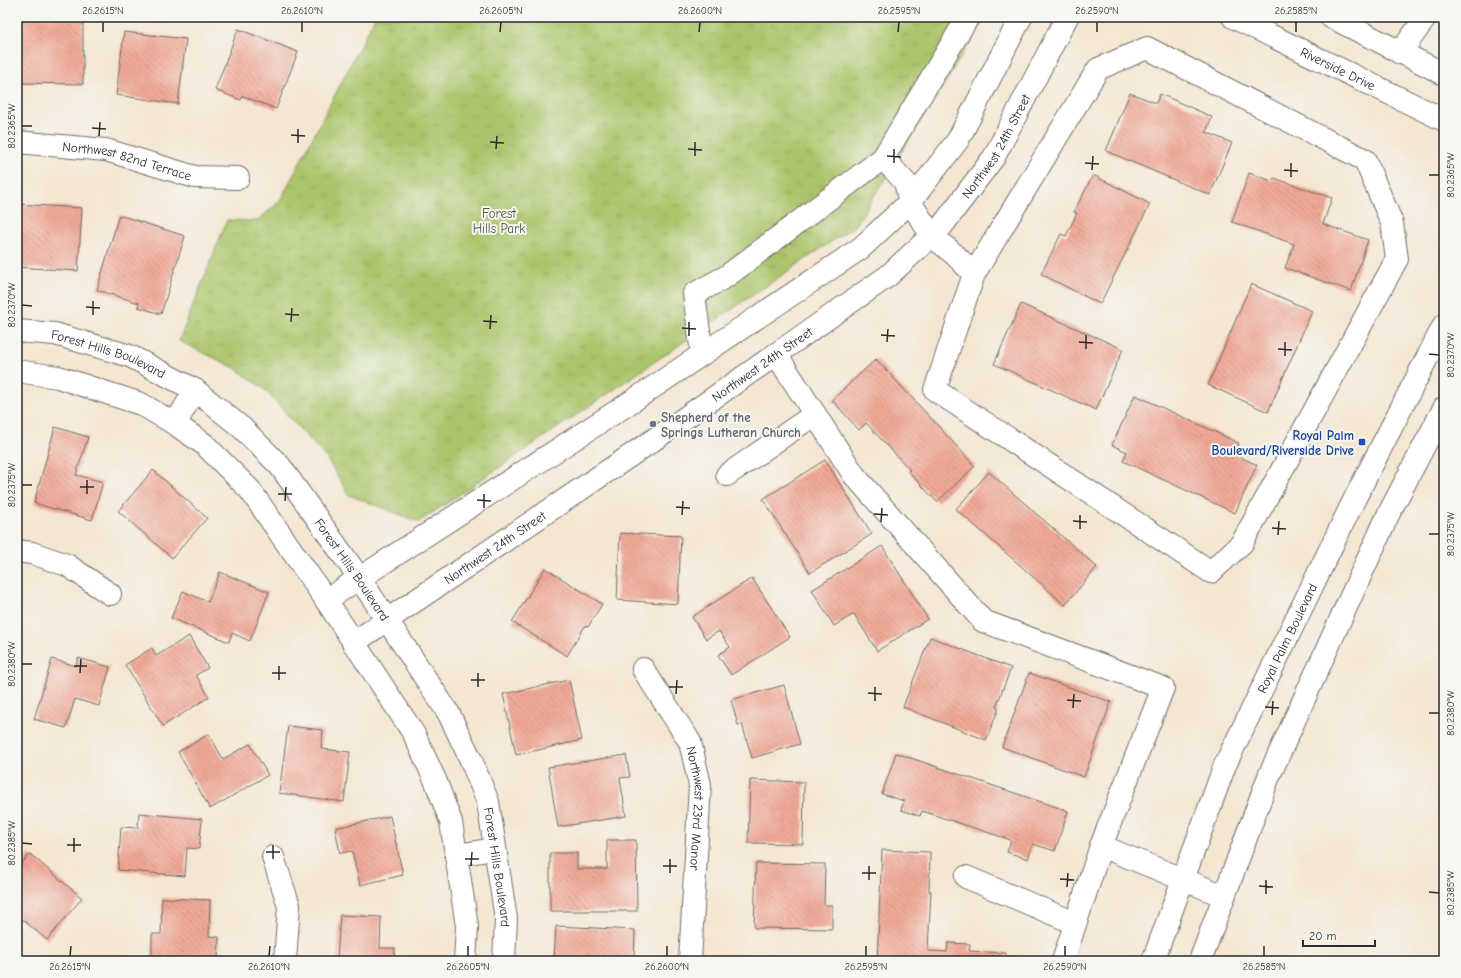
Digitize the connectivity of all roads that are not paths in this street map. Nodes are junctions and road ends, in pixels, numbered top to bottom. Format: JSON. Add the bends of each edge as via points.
{"nodes":[{"id":1,"x":968,"y":17,"type":"edge"},
{"id":2,"x":1021,"y":17,"type":"edge"},
{"id":3,"x":1067,"y":17,"type":"edge"},
{"id":4,"x":1233,"y":17,"type":"edge"},
{"id":5,"x":1331,"y":17,"type":"edge"},
{"id":6,"x":1426,"y":17,"type":"edge"},
{"id":7,"x":1400,"y":53,"type":"junction"},
{"id":8,"x":1444,"y":74,"type":"edge"},
{"id":9,"x":1444,"y":120,"type":"edge"},
{"id":10,"x":17,"y":142,"type":"edge"},
{"id":11,"x":883,"y":158,"type":"junction"},
{"id":12,"x":238,"y":178,"type":"dead end"},
{"id":13,"x":910,"y":202,"type":"junction"},
{"id":14,"x":932,"y":236,"type":"junction"},
{"id":15,"x":974,"y":274,"type":"junction"},
{"id":16,"x":1444,"y":325,"type":"edge"},
{"id":17,"x":17,"y":331,"type":"edge"},
{"id":18,"x":702,"y":354,"type":"junction"},
{"id":19,"x":776,"y":354,"type":"junction"},
{"id":20,"x":17,"y":371,"type":"edge"},
{"id":21,"x":195,"y":390,"type":"junction"},
{"id":22,"x":1444,"y":408,"type":"edge"},
{"id":23,"x":815,"y":414,"type":"junction"},
{"id":24,"x":175,"y":424,"type":"junction"},
{"id":25,"x":727,"y":475,"type":"dead end"},
{"id":26,"x":17,"y":551,"type":"edge"},
{"id":27,"x":360,"y":579,"type":"junction"},
{"id":28,"x":110,"y":594,"type":"dead end"},
{"id":29,"x":326,"y":600,"type":"junction"},
{"id":30,"x":387,"y":620,"type":"junction"},
{"id":31,"x":353,"y":643,"type":"junction"},
{"id":32,"x":643,"y":670,"type":"dead end"},
{"id":33,"x":1101,"y":846,"type":"junction"},
{"id":34,"x":495,"y":849,"type":"junction"},
{"id":35,"x":456,"y":855,"type":"junction"},
{"id":36,"x":274,"y":857,"type":"dead end"},
{"id":37,"x":966,"y":876,"type":"dead end"},
{"id":38,"x":1183,"y":878,"type":"junction"},
{"id":39,"x":1224,"y":896,"type":"junction"},
{"id":40,"x":1076,"y":923,"type":"junction"},
{"id":41,"x":285,"y":961,"type":"edge"},
{"id":42,"x":465,"y":961,"type":"edge"},
{"id":43,"x":504,"y":961,"type":"edge"},
{"id":44,"x":690,"y":961,"type":"edge"},
{"id":45,"x":1063,"y":961,"type":"edge"},
{"id":46,"x":1153,"y":961,"type":"edge"},
{"id":47,"x":1200,"y":961,"type":"edge"}],
"edges":[{"from":1,"to":11,"type":"street"},
{"from":2,"to":13,"type":"street","via":[[958,140]]},
{"from":3,"to":14,"type":"street","name":"Northwest 24th Street","via":[[994,157]]},
{"from":4,"to":9,"type":"street","name":"Riverside Drive"},
{"from":5,"to":7,"type":"street"},
{"from":6,"to":7,"type":"street"},
{"from":7,"to":8,"type":"street"},
{"from":10,"to":12,"type":"street","name":"Northwest 82nd Terrace","via":[[106,150],[195,177]]},
{"from":11,"to":13,"type":"street","via":[[905,182]]},
{"from":11,"to":18,"type":"street","via":[[727,276],[694,294]]},
{"from":13,"to":14,"type":"street"},
{"from":13,"to":18,"type":"street","via":[[861,248]]},
{"from":14,"to":15,"type":"street"},
{"from":14,"to":19,"type":"street","name":"Northwest 24th Street","via":[[888,276]]},
{"from":15,"to":15,"type":"street","via":[[935,390],[1211,572],[1242,543],[1397,259],[1392,222],[1366,160],[1147,48],[1098,69]]},
{"from":16,"to":38,"type":"street","name":"Royal Palm Boulevard","via":[[1355,498],[1225,765]]},
{"from":17,"to":21,"type":"street","name":"Forest Hills Boulevard","via":[[55,334],[130,356]]},
{"from":18,"to":27,"type":"street"},
{"from":19,"to":23,"type":"street"},
{"from":19,"to":30,"type":"street","name":"Northwest 24th Street"},
{"from":20,"to":24,"type":"street","via":[[58,377],[141,404]]},
{"from":21,"to":24,"type":"street"},
{"from":21,"to":27,"type":"street","name":"Forest Hills Boulevard","via":[[242,428],[280,466]]},
{"from":22,"to":39,"type":"street","via":[[1389,513],[1272,769]]},
{"from":23,"to":25,"type":"street"},
{"from":23,"to":33,"type":"street","via":[[854,475],[983,621],[1163,688]]},
{"from":24,"to":29,"type":"street","via":[[204,444],[250,490]]},
{"from":26,"to":28,"type":"street","via":[[32,553],[67,565]]},
{"from":27,"to":29,"type":"street"},
{"from":27,"to":30,"type":"street","name":"Forest Hills Boulevard"},
{"from":29,"to":31,"type":"street"},
{"from":30,"to":31,"type":"street","name":"Northwest 24th Street"},
{"from":30,"to":34,"type":"street","name":"Forest Hills Boulevard","via":[[449,714],[471,760],[488,802]]},
{"from":31,"to":35,"type":"street","via":[[414,734],[436,782],[450,822]]},
{"from":32,"to":44,"type":"street","name":"Northwest 23rd Manor","via":[[690,742],[700,785]]},
{"from":33,"to":38,"type":"street"},
{"from":33,"to":40,"type":"street"},
{"from":34,"to":35,"type":"street"},
{"from":34,"to":43,"type":"street","name":"Forest Hills Boulevard","via":[[506,919]]},
{"from":35,"to":42,"type":"street","via":[[467,926]]},
{"from":36,"to":41,"type":"street","via":[[289,906]]},
{"from":37,"to":40,"type":"street"},
{"from":38,"to":39,"type":"street"},
{"from":38,"to":46,"type":"street","name":"Royal Palm Boulevard"},
{"from":39,"to":47,"type":"street"},
{"from":40,"to":45,"type":"street"}]}
